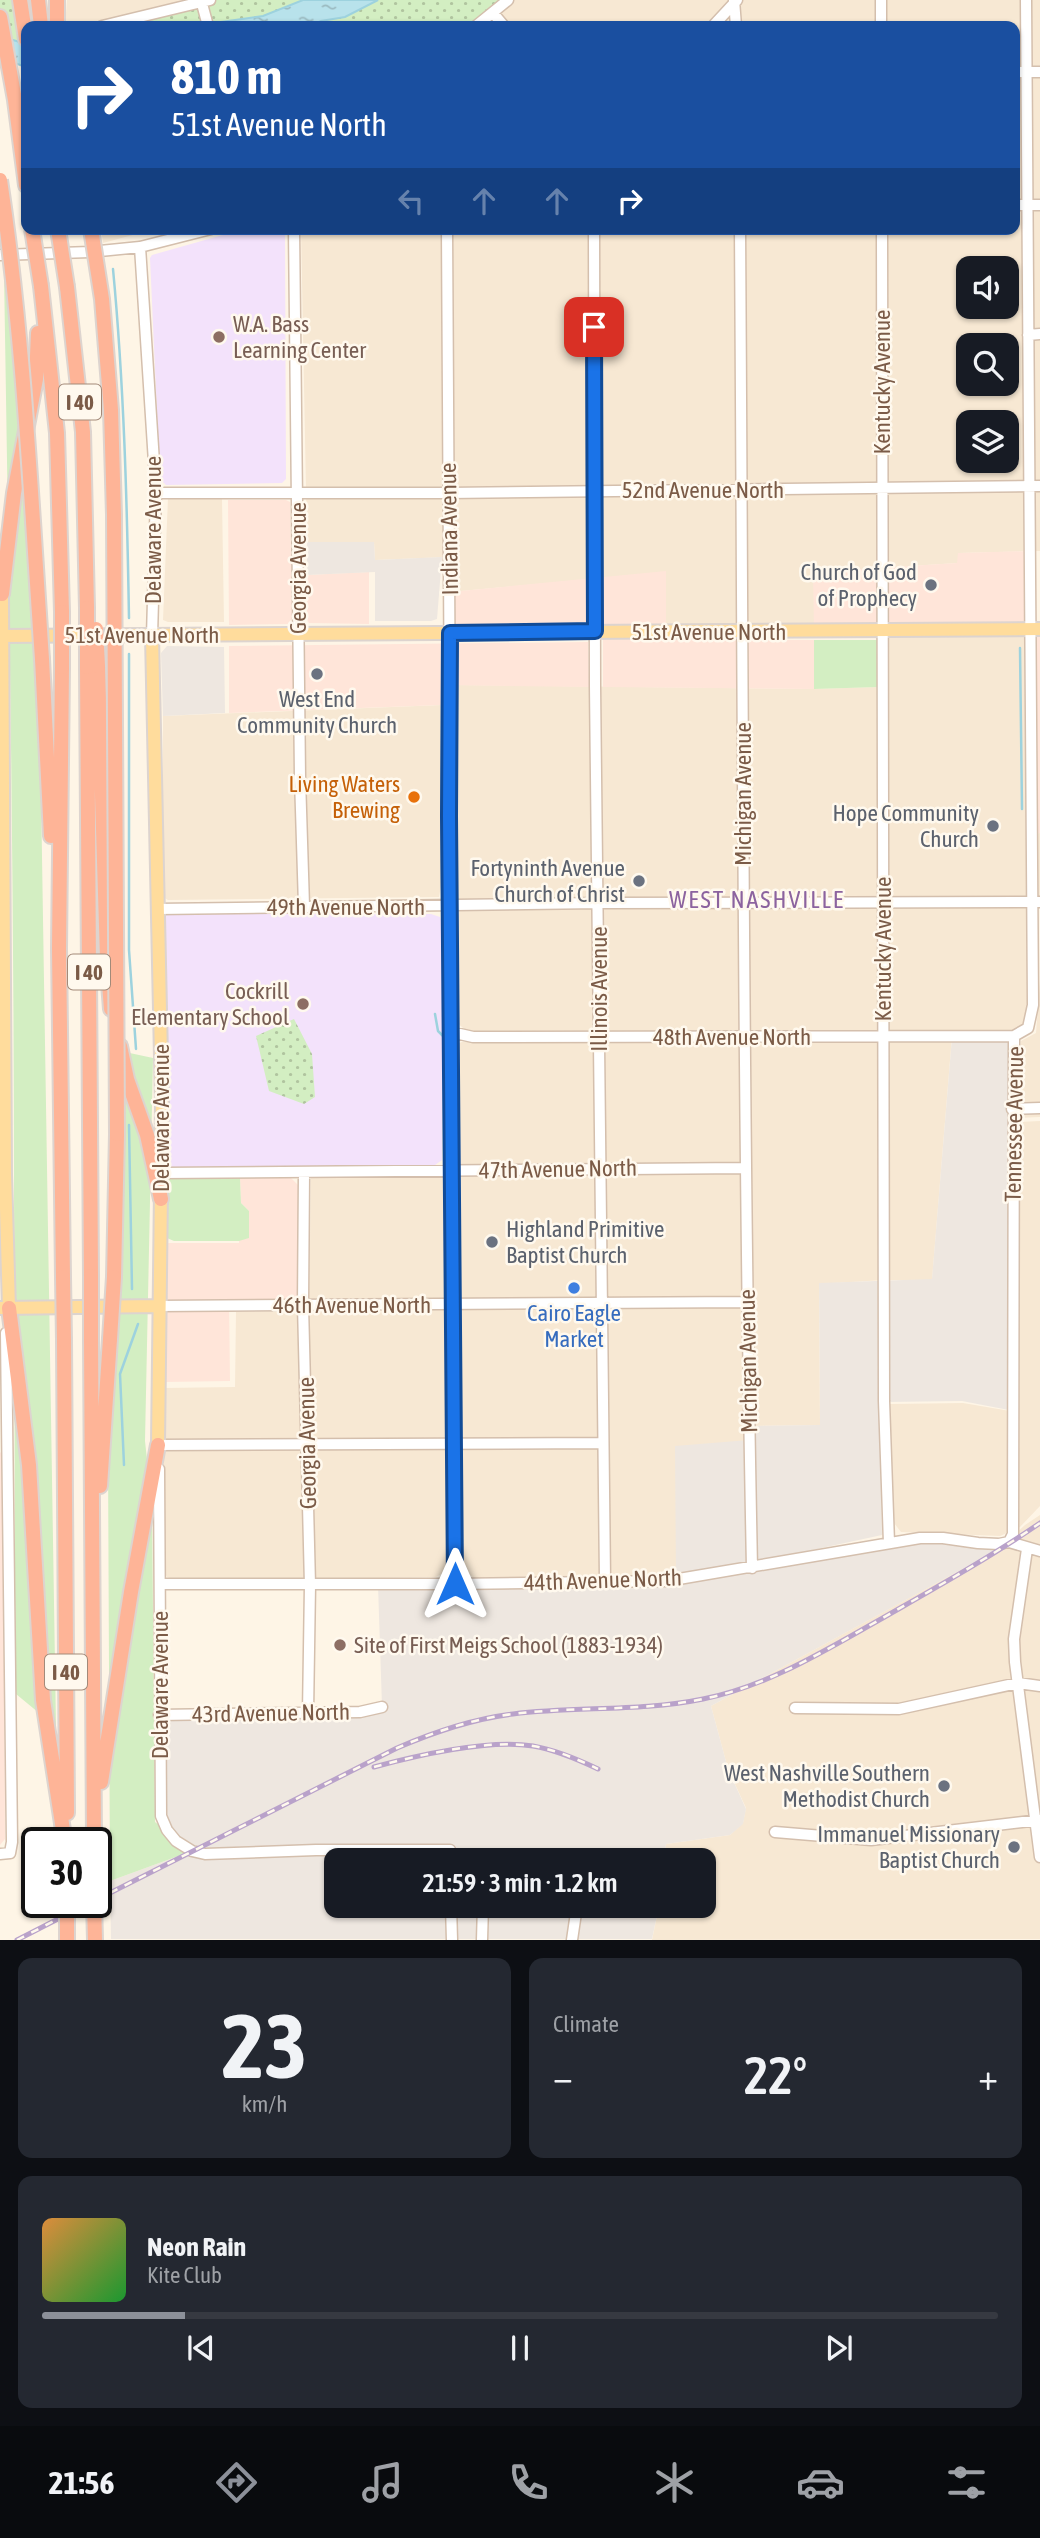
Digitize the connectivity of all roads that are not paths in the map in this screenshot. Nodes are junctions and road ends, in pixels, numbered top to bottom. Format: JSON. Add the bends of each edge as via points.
{"nodes":[{"id":1,"x":20,"y":0,"type":"edge"},
{"id":2,"x":38,"y":0,"type":"edge"},
{"id":3,"x":57,"y":0,"type":"edge"},
{"id":4,"x":508,"y":0,"type":"edge"},
{"id":5,"x":735,"y":0,"type":"edge"},
{"id":6,"x":881,"y":0,"type":"edge"},
{"id":7,"x":1026,"y":0,"type":"edge"},
{"id":8,"x":204,"y":3,"type":"edge"},
{"id":9,"x":493,"y":13,"type":"junction"},
{"id":10,"x":1,"y":21,"type":"edge"},
{"id":11,"x":23,"y":21,"type":"edge"},
{"id":12,"x":40,"y":21,"type":"edge"},
{"id":13,"x":57,"y":21,"type":"edge"},
{"id":14,"x":124,"y":21,"type":"edge"},
{"id":15,"x":207,"y":21,"type":"edge"},
{"id":16,"x":483,"y":21,"type":"edge"},
{"id":17,"x":500,"y":21,"type":"edge"},
{"id":18,"x":717,"y":21,"type":"edge"},
{"id":19,"x":736,"y":21,"type":"edge"},
{"id":20,"x":881,"y":21,"type":"edge"},
{"id":21,"x":1020,"y":72,"type":"edge"},
{"id":22,"x":1027,"y":72,"type":"junction"},
{"id":23,"x":1040,"y":72,"type":"edge"},
{"id":24,"x":21,"y":146,"type":"edge"},
{"id":25,"x":0,"y":180,"type":"edge"},
{"id":26,"x":1020,"y":205,"type":"edge"},
{"id":27,"x":1028,"y":205,"type":"junction"},
{"id":28,"x":1040,"y":205,"type":"edge"},
{"id":29,"x":33,"y":235,"type":"edge"},
{"id":30,"x":61,"y":235,"type":"edge"},
{"id":31,"x":92,"y":235,"type":"edge"},
{"id":32,"x":187,"y":235,"type":"edge"},
{"id":33,"x":294,"y":235,"type":"edge"},
{"id":34,"x":447,"y":235,"type":"edge"},
{"id":35,"x":594,"y":235,"type":"edge"},
{"id":36,"x":740,"y":235,"type":"edge"},
{"id":37,"x":882,"y":235,"type":"edge"},
{"id":38,"x":140,"y":247,"type":"junction"},
{"id":39,"x":0,"y":255,"type":"edge"},
{"id":40,"x":41,"y":286,"type":"junction"},
{"id":41,"x":1040,"y":334,"type":"edge"},
{"id":42,"x":1028,"y":335,"type":"junction"},
{"id":43,"x":1035,"y":486,"type":"edge"},
{"id":44,"x":883,"y":489,"type":"junction"},
{"id":45,"x":740,"y":490,"type":"junction"},
{"id":46,"x":595,"y":491,"type":"junction"},
{"id":47,"x":156,"y":493,"type":"junction"},
{"id":48,"x":298,"y":493,"type":"junction"},
{"id":49,"x":448,"y":493,"type":"junction"},
{"id":50,"x":0,"y":544,"type":"edge"},
{"id":51,"x":2,"y":594,"type":"junction"},
{"id":52,"x":1035,"y":629,"type":"edge"},
{"id":53,"x":595,"y":631,"type":"junction"},
{"id":54,"x":883,"y":631,"type":"junction"},
{"id":55,"x":743,"y":632,"type":"junction"},
{"id":56,"x":450,"y":633,"type":"junction"},
{"id":57,"x":152,"y":635,"type":"junction"},
{"id":58,"x":299,"y":635,"type":"junction"},
{"id":59,"x":2,"y":636,"type":"edge"},
{"id":60,"x":92,"y":667,"type":"junction"},
{"id":61,"x":2,"y":776,"type":"edge"},
{"id":62,"x":1036,"y":902,"type":"edge"},
{"id":63,"x":599,"y":903,"type":"junction"},
{"id":64,"x":883,"y":903,"type":"junction"},
{"id":65,"x":743,"y":904,"type":"junction"},
{"id":66,"x":304,"y":906,"type":"junction"},
{"id":67,"x":451,"y":906,"type":"junction"},
{"id":68,"x":3,"y":909,"type":"edge"},
{"id":69,"x":157,"y":909,"type":"junction"},
{"id":70,"x":59,"y":949,"type":"junction"},
{"id":71,"x":451,"y":1032,"type":"junction"},
{"id":72,"x":1014,"y":1036,"type":"junction"},
{"id":73,"x":599,"y":1037,"type":"junction"},
{"id":74,"x":747,"y":1037,"type":"junction"},
{"id":75,"x":884,"y":1038,"type":"junction"},
{"id":76,"x":3,"y":1043,"type":"edge"},
{"id":77,"x":1040,"y":1108,"type":"edge"},
{"id":78,"x":1012,"y":1109,"type":"junction"},
{"id":79,"x":600,"y":1168,"type":"junction"},
{"id":80,"x":745,"y":1168,"type":"junction"},
{"id":81,"x":452,"y":1170,"type":"junction"},
{"id":82,"x":162,"y":1173,"type":"junction"},
{"id":83,"x":304,"y":1173,"type":"junction"},
{"id":84,"x":3,"y":1175,"type":"edge"},
{"id":85,"x":161,"y":1199,"type":"junction"},
{"id":86,"x":746,"y":1302,"type":"junction"},
{"id":87,"x":602,"y":1303,"type":"junction"},
{"id":88,"x":452,"y":1304,"type":"junction"},
{"id":89,"x":303,"y":1305,"type":"junction"},
{"id":90,"x":158,"y":1306,"type":"junction"},
{"id":91,"x":4,"y":1308,"type":"edge"},
{"id":92,"x":602,"y":1443,"type":"junction"},
{"id":93,"x":158,"y":1445,"type":"junction"},
{"id":94,"x":454,"y":1445,"type":"junction"},
{"id":95,"x":307,"y":1446,"type":"junction"},
{"id":96,"x":4,"y":1447,"type":"edge"},
{"id":97,"x":93,"y":1536,"type":"junction"},
{"id":98,"x":1009,"y":1542,"type":"junction"},
{"id":99,"x":889,"y":1543,"type":"junction"},
{"id":100,"x":1027,"y":1549,"type":"junction"},
{"id":101,"x":1040,"y":1550,"type":"edge"},
{"id":102,"x":752,"y":1568,"type":"junction"},
{"id":103,"x":605,"y":1580,"type":"junction"},
{"id":104,"x":160,"y":1584,"type":"junction"},
{"id":105,"x":455,"y":1584,"type":"junction"},
{"id":106,"x":310,"y":1585,"type":"junction"},
{"id":107,"x":4,"y":1587,"type":"edge"},
{"id":108,"x":1018,"y":1683,"type":"junction"},
{"id":109,"x":1040,"y":1686,"type":"edge"},
{"id":110,"x":382,"y":1707,"type":"dead end"},
{"id":111,"x":795,"y":1708,"type":"dead end"},
{"id":112,"x":308,"y":1713,"type":"junction"},
{"id":113,"x":6,"y":1715,"type":"edge"},
{"id":114,"x":159,"y":1715,"type":"junction"},
{"id":115,"x":1037,"y":1820,"type":"edge"},
{"id":116,"x":94,"y":1825,"type":"joint"},
{"id":117,"x":63,"y":1827,"type":"edge"},
{"id":118,"x":66,"y":1827,"type":"edge"},
{"id":119,"x":775,"y":1832,"type":"dead end"},
{"id":120,"x":324,"y":1850,"type":"edge"},
{"id":121,"x":5,"y":1853,"type":"edge"},
{"id":122,"x":1040,"y":1857,"type":"edge"},
{"id":123,"x":67,"y":1918,"type":"edge"},
{"id":124,"x":94,"y":1918,"type":"edge"},
{"id":125,"x":451,"y":1918,"type":"edge"},
{"id":126,"x":483,"y":1918,"type":"edge"},
{"id":127,"x":575,"y":1918,"type":"edge"},
{"id":128,"x":67,"y":1940,"type":"edge"},
{"id":129,"x":95,"y":1940,"type":"edge"},
{"id":130,"x":452,"y":1940,"type":"edge"},
{"id":131,"x":482,"y":1940,"type":"edge"},
{"id":132,"x":572,"y":1940,"type":"edge"}],
"edges":[{"from":1,"to":11,"type":"highway"},
{"from":2,"to":12,"type":"highway"},
{"from":3,"to":13,"type":"highway"},
{"from":4,"to":9,"type":"street"},
{"from":5,"to":18,"type":"street"},
{"from":5,"to":19,"type":"street"},
{"from":6,"to":20,"type":"street"},
{"from":7,"to":22,"type":"street","name":"Tennessee Avenue"},
{"from":8,"to":14,"type":"street"},
{"from":8,"to":15,"type":"street"},
{"from":9,"to":16,"type":"street"},
{"from":9,"to":17,"type":"street"},
{"from":10,"to":24,"type":"highway"},
{"from":21,"to":22,"type":"street"},
{"from":22,"to":23,"type":"street"},
{"from":22,"to":27,"type":"street","name":"Tennessee Avenue"},
{"from":25,"to":70,"type":"highway","bridge":true,"via":[[25,394]]},
{"from":26,"to":27,"type":"street"},
{"from":27,"to":28,"type":"street"},
{"from":27,"to":42,"type":"street","name":"Tennessee Avenue"},
{"from":29,"to":40,"type":"highway","number":"I 40","bridge":true},
{"from":30,"to":60,"type":"highway","number":"I 40","bridge":true,"via":[[83,432]]},
{"from":31,"to":97,"type":"highway","bridge":true,"via":[[111,410],[117,1134],[103,1462]]},
{"from":32,"to":38,"type":"street"},
{"from":33,"to":48,"type":"street","name":"Georgia Avenue"},
{"from":34,"to":49,"type":"street","name":"Indiana Avenue"},
{"from":35,"to":46,"type":"street","name":"Illinois Avenue"},
{"from":36,"to":45,"type":"street","name":"Michigan Avenue"},
{"from":37,"to":44,"type":"street","name":"Kentucky Avenue"},
{"from":38,"to":39,"type":"street"},
{"from":38,"to":47,"type":"street","name":"Delaware Avenue"},
{"from":40,"to":51,"type":"highway","via":[[36,379],[13,493]]},
{"from":40,"to":70,"type":"highway","number":"I 40","bridge":true,"via":[[57,433],[62,612]]},
{"from":41,"to":42,"type":"street"},
{"from":42,"to":43,"type":"street","name":"Tennessee Avenue"},
{"from":43,"to":44,"type":"street","name":"52nd Avenue North"},
{"from":43,"to":52,"type":"street","name":"Tennessee Avenue"},
{"from":44,"to":45,"type":"street","name":"52nd Avenue North"},
{"from":44,"to":54,"type":"street","name":"Kentucky Avenue"},
{"from":45,"to":46,"type":"street","name":"52nd Avenue North"},
{"from":45,"to":55,"type":"street","name":"Michigan Avenue"},
{"from":46,"to":49,"type":"street","name":"52nd Avenue North"},
{"from":46,"to":53,"type":"street","name":"Illinois Avenue"},
{"from":47,"to":48,"type":"street","name":"52nd Avenue North"},
{"from":47,"to":57,"type":"street","name":"Delaware Avenue"},
{"from":48,"to":49,"type":"street","name":"52nd Avenue North"},
{"from":48,"to":58,"type":"street","name":"Georgia Avenue"},
{"from":49,"to":56,"type":"street","name":"Indiana Avenue"},
{"from":50,"to":51,"type":"street"},
{"from":51,"to":59,"type":"main road"},
{"from":52,"to":54,"type":"main road","name":"51st Avenue North"},
{"from":52,"to":62,"type":"street","name":"Tennessee Avenue"},
{"from":53,"to":55,"type":"main road","name":"51st Avenue North"},
{"from":53,"to":56,"type":"main road","name":"51st Avenue North"},
{"from":53,"to":63,"type":"street","name":"Illinois Avenue"},
{"from":54,"to":55,"type":"main road","name":"51st Avenue North"},
{"from":54,"to":64,"type":"street","name":"Kentucky Avenue"},
{"from":55,"to":65,"type":"street","name":"Michigan Avenue"},
{"from":56,"to":58,"type":"main road","name":"51st Avenue North"},
{"from":56,"to":67,"type":"street","name":"Indiana Avenue"},
{"from":57,"to":58,"type":"main road","name":"51st Avenue North"},
{"from":57,"to":59,"type":"main road","name":"51st Avenue North"},
{"from":57,"to":69,"type":"main road","name":"Delaware Avenue"},
{"from":58,"to":66,"type":"street","name":"Georgia Avenue"},
{"from":59,"to":61,"type":"main road"},
{"from":60,"to":85,"type":"highway","via":[[110,1005]]},
{"from":60,"to":97,"type":"highway","number":"I 40","bridge":true},
{"from":61,"to":68,"type":"main road"},
{"from":62,"to":64,"type":"street","name":"49th Avenue North"},
{"from":62,"to":72,"type":"street","name":"Tennessee Avenue","via":[[1033,1005],[1028,1028]]},
{"from":63,"to":65,"type":"street","name":"49th Avenue North"},
{"from":63,"to":67,"type":"street","name":"49th Avenue North"},
{"from":63,"to":73,"type":"street","name":"Illinois Avenue"},
{"from":64,"to":65,"type":"street","name":"49th Avenue North"},
{"from":64,"to":75,"type":"street","name":"Kentucky Avenue"},
{"from":65,"to":74,"type":"street","name":"Michigan Avenue"},
{"from":66,"to":67,"type":"street","name":"49th Avenue North"},
{"from":66,"to":69,"type":"street","name":"49th Avenue North"},
{"from":67,"to":71,"type":"street","name":"Indiana Avenue"},
{"from":68,"to":76,"type":"main road"},
{"from":69,"to":82,"type":"main road","name":"Delaware Avenue"},
{"from":70,"to":118,"type":"highway","number":"I 40","bridge":true},
{"from":71,"to":73,"type":"street","name":"48th Avenue North","via":[[473,1037]]},
{"from":71,"to":81,"type":"street","name":"Indiana Avenue"},
{"from":72,"to":75,"type":"street","name":"48th Avenue North"},
{"from":72,"to":78,"type":"street","name":"Tennessee Avenue"},
{"from":73,"to":74,"type":"street","name":"48th Avenue North"},
{"from":73,"to":79,"type":"street","name":"Illinois Avenue"},
{"from":74,"to":75,"type":"street","name":"48th Avenue North"},
{"from":74,"to":80,"type":"street","name":"Michigan Avenue"},
{"from":75,"to":99,"type":"street","name":"Kentucky Avenue","via":[[884,1401]]},
{"from":76,"to":84,"type":"main road"},
{"from":77,"to":78,"type":"street"},
{"from":78,"to":98,"type":"street","name":"Tennessee Avenue","via":[[1014,1434],[1013,1534]]},
{"from":79,"to":80,"type":"street","name":"47th Avenue North"},
{"from":79,"to":81,"type":"street","name":"47th Avenue North"},
{"from":79,"to":87,"type":"street","name":"Illinois Avenue"},
{"from":80,"to":86,"type":"street","name":"Michigan Avenue"},
{"from":81,"to":83,"type":"street","name":"47th Avenue North"},
{"from":81,"to":88,"type":"street","name":"Indiana Avenue"},
{"from":82,"to":83,"type":"street","name":"47th Avenue North"},
{"from":82,"to":85,"type":"main road","name":"Delaware Avenue"},
{"from":83,"to":89,"type":"street","name":"Georgia Avenue"},
{"from":84,"to":91,"type":"main road"},
{"from":85,"to":90,"type":"main road","name":"Delaware Avenue"},
{"from":86,"to":87,"type":"street","name":"46th Avenue North"},
{"from":86,"to":102,"type":"street","name":"Michigan Avenue"},
{"from":87,"to":88,"type":"street","name":"46th Avenue North"},
{"from":87,"to":92,"type":"street","name":"Illinois Avenue"},
{"from":88,"to":89,"type":"street","name":"46th Avenue North"},
{"from":88,"to":94,"type":"street","name":"Indiana Avenue"},
{"from":89,"to":90,"type":"street","name":"46th Avenue North"},
{"from":89,"to":95,"type":"street","name":"Georgia Avenue"},
{"from":90,"to":91,"type":"main road","name":"46th Avenue North"},
{"from":90,"to":93,"type":"main road","name":"Delaware Avenue"},
{"from":91,"to":96,"type":"street"},
{"from":91,"to":117,"type":"highway","via":[[29,1465],[43,1700]]},
{"from":92,"to":94,"type":"street"},
{"from":92,"to":103,"type":"street","name":"Illinois Avenue"},
{"from":93,"to":95,"type":"street"},
{"from":93,"to":104,"type":"street","name":"Delaware Avenue"},
{"from":93,"to":116,"type":"highway"},
{"from":94,"to":95,"type":"street"},
{"from":94,"to":105,"type":"street","name":"Indiana Avenue"},
{"from":95,"to":106,"type":"street","name":"Georgia Avenue"},
{"from":96,"to":107,"type":"street"},
{"from":97,"to":116,"type":"highway","number":"I 40"},
{"from":98,"to":99,"type":"street","name":"44th Avenue North","via":[[920,1538]]},
{"from":98,"to":100,"type":"street","name":"44th Avenue North"},
{"from":99,"to":102,"type":"street","name":"44th Avenue North"},
{"from":100,"to":101,"type":"street","name":"44th Avenue North"},
{"from":100,"to":108,"type":"street","via":[[1014,1639]]},
{"from":102,"to":103,"type":"street","name":"44th Avenue North","via":[[667,1581]]},
{"from":103,"to":105,"type":"street","name":"44th Avenue North"},
{"from":104,"to":106,"type":"street","name":"44th Avenue North"},
{"from":104,"to":114,"type":"street","name":"Delaware Avenue"},
{"from":105,"to":106,"type":"street","name":"44th Avenue North"},
{"from":106,"to":112,"type":"street","name":"Georgia Avenue"},
{"from":107,"to":113,"type":"street"},
{"from":108,"to":109,"type":"street"},
{"from":108,"to":111,"type":"street","via":[[899,1709]]},
{"from":108,"to":115,"type":"street"},
{"from":110,"to":112,"type":"street","name":"43rd Avenue North"},
{"from":112,"to":114,"type":"street","name":"43rd Avenue North"},
{"from":113,"to":121,"type":"street"},
{"from":114,"to":120,"type":"street","name":"Delaware Avenue","via":[[161,1816],[176,1841],[209,1854]]},
{"from":115,"to":119,"type":"street","via":[[871,1840]]},
{"from":115,"to":122,"type":"street"},
{"from":123,"to":128,"type":"highway","bridge":true},
{"from":124,"to":129,"type":"highway"},
{"from":125,"to":130,"type":"street"},
{"from":126,"to":131,"type":"street"},
{"from":127,"to":132,"type":"street"}]}
